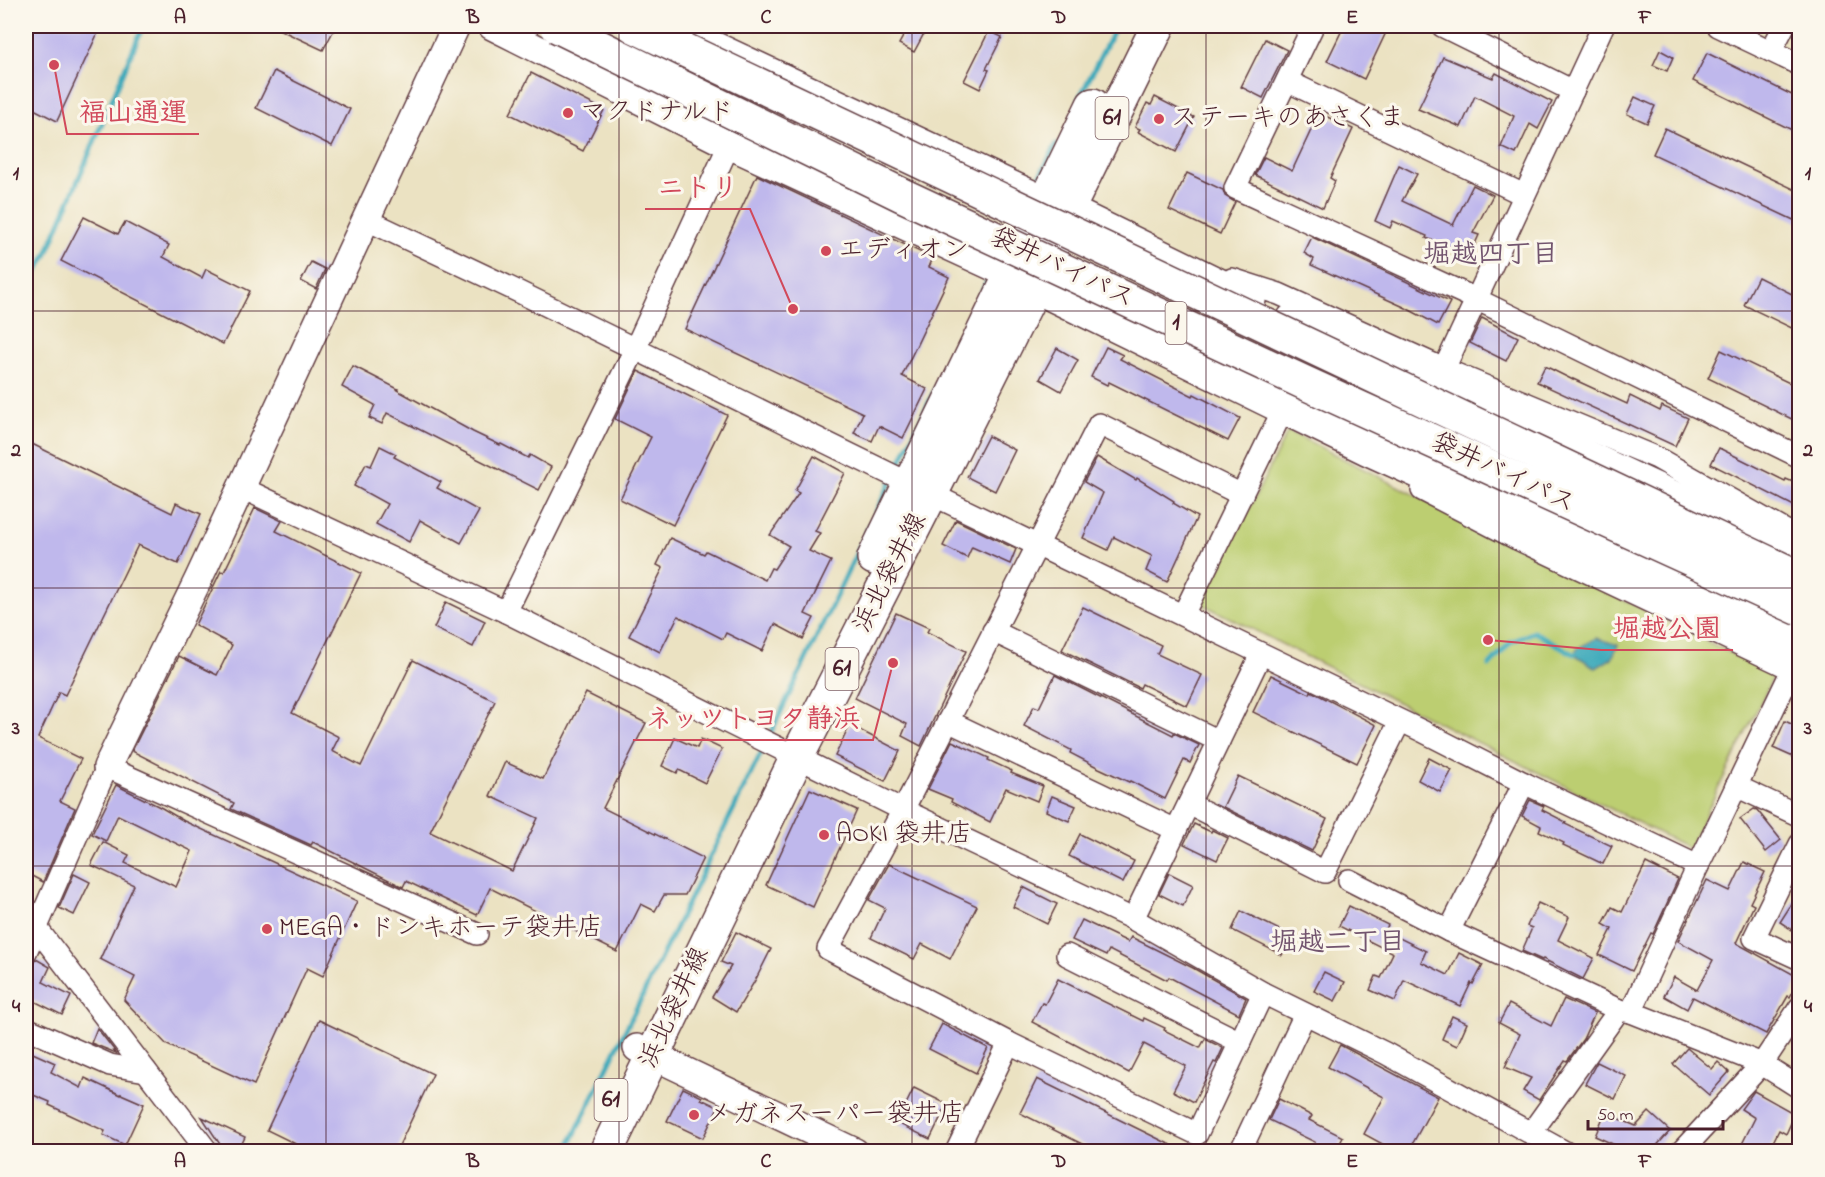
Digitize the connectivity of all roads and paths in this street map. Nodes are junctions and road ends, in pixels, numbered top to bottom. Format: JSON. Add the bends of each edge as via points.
{"nodes":[{"id":1,"x":456,"y":26,"type":"edge"},
{"id":2,"x":492,"y":26,"type":"edge"},
{"id":3,"x":557,"y":26,"type":"edge"},
{"id":4,"x":634,"y":26,"type":"edge"},
{"id":5,"x":673,"y":26,"type":"edge"},
{"id":6,"x":1133,"y":26,"type":"edge"},
{"id":7,"x":1158,"y":26,"type":"edge"},
{"id":8,"x":1313,"y":26,"type":"edge"},
{"id":9,"x":1442,"y":26,"type":"edge"},
{"id":10,"x":1603,"y":26,"type":"edge"},
{"id":11,"x":1718,"y":26,"type":"edge"},
{"id":12,"x":1784,"y":26,"type":"edge"},
{"id":13,"x":1772,"y":51,"type":"junction"},
{"id":14,"x":1800,"y":65,"type":"edge"},
{"id":15,"x":1287,"y":81,"type":"junction"},
{"id":16,"x":1573,"y":91,"type":"junction"},
{"id":17,"x":729,"y":145,"type":"junction"},
{"id":18,"x":1524,"y":195,"type":"junction"},
{"id":19,"x":1057,"y":206,"type":"junction"},
{"id":20,"x":365,"y":219,"type":"junction"},
{"id":21,"x":1163,"y":257,"type":"junction"},
{"id":22,"x":1023,"y":280,"type":"junction"},
{"id":23,"x":1476,"y":299,"type":"junction"},
{"id":24,"x":635,"y":349,"type":"junction"},
{"id":25,"x":1444,"y":369,"type":"junction"},
{"id":26,"x":1226,"y":378,"type":"junction"},
{"id":27,"x":1280,"y":416,"type":"junction"},
{"id":28,"x":1800,"y":457,"type":"edge"},
{"id":29,"x":240,"y":487,"type":"junction"},
{"id":30,"x":921,"y":489,"type":"junction"},
{"id":31,"x":1242,"y":495,"type":"junction"},
{"id":32,"x":1800,"y":538,"type":"edge"},
{"id":33,"x":1037,"y":544,"type":"junction"},
{"id":34,"x":1800,"y":556,"type":"edge"},
{"id":35,"x":1800,"y":578,"type":"edge"},
{"id":36,"x":1800,"y":609,"type":"edge"},
{"id":37,"x":506,"y":612,"type":"junction"},
{"id":38,"x":1184,"y":615,"type":"junction"},
{"id":39,"x":993,"y":631,"type":"junction"},
{"id":40,"x":1261,"y":654,"type":"junction"},
{"id":41,"x":1798,"y":660,"type":"edge"},
{"id":42,"x":948,"y":721,"type":"junction"},
{"id":43,"x":1400,"y":721,"type":"junction"},
{"id":44,"x":1219,"y":741,"type":"junction"},
{"id":45,"x":788,"y":752,"type":"junction"},
{"id":46,"x":107,"y":767,"type":"junction"},
{"id":47,"x":1524,"y":783,"type":"junction"},
{"id":48,"x":1736,"y":786,"type":"junction"},
{"id":49,"x":1189,"y":804,"type":"junction"},
{"id":50,"x":903,"y":810,"type":"junction"},
{"id":51,"x":1800,"y":816,"type":"edge"},
{"id":52,"x":1176,"y":830,"type":"junction"},
{"id":53,"x":1800,"y":844,"type":"edge"},
{"id":54,"x":1698,"y":866,"type":"junction"},
{"id":55,"x":1349,"y":880,"type":"dead end"},
{"id":56,"x":1132,"y":919,"type":"junction"},
{"id":57,"x":31,"y":922,"type":"edge"},
{"id":58,"x":1449,"y":931,"type":"junction"},
{"id":59,"x":477,"y":934,"type":"dead end"},
{"id":60,"x":26,"y":952,"type":"edge"},
{"id":61,"x":1066,"y":955,"type":"dead end"},
{"id":62,"x":1800,"y":959,"type":"edge"},
{"id":63,"x":1263,"y":993,"type":"junction"},
{"id":64,"x":1800,"y":1006,"type":"edge"},
{"id":65,"x":1625,"y":1011,"type":"junction"},
{"id":66,"x":1305,"y":1014,"type":"junction"},
{"id":67,"x":26,"y":1028,"type":"edge"},
{"id":68,"x":1240,"y":1042,"type":"junction"},
{"id":69,"x":1009,"y":1043,"type":"junction"},
{"id":70,"x":645,"y":1051,"type":"junction"},
{"id":71,"x":1762,"y":1064,"type":"junction"},
{"id":72,"x":146,"y":1071,"type":"junction"},
{"id":73,"x":1800,"y":1088,"type":"edge"},
{"id":74,"x":1531,"y":1133,"type":"junction"},
{"id":75,"x":1244,"y":1150,"type":"edge"},
{"id":76,"x":208,"y":1152,"type":"edge"},
{"id":77,"x":586,"y":1152,"type":"edge"},
{"id":78,"x":606,"y":1152,"type":"edge"},
{"id":79,"x":855,"y":1152,"type":"edge"},
{"id":80,"x":956,"y":1152,"type":"edge"},
{"id":81,"x":1565,"y":1152,"type":"edge"},
{"id":82,"x":1681,"y":1152,"type":"edge"}],
"edges":[{"from":1,"to":20,"type":"street"},
{"from":2,"to":17,"type":"street"},
{"from":3,"to":36,"type":"main road","name":"袋井バイパス","number":"1","bridge":true,"via":[[1305,383]]},
{"from":4,"to":35,"type":"main road","name":"袋井バイパス","number":"1","bridge":true},
{"from":5,"to":19,"type":"street"},
{"from":6,"to":19,"type":"main road","name":"浜北袋井線","number":"61"},
{"from":7,"to":19,"type":"main road","name":"浜北袋井線","number":"61"},
{"from":8,"to":15,"type":"street"},
{"from":9,"to":16,"type":"street"},
{"from":10,"to":16,"type":"street"},
{"from":11,"to":13,"type":"street"},
{"from":12,"to":13,"type":"street"},
{"from":13,"to":14,"type":"street"},
{"from":15,"to":18,"type":"street"},
{"from":15,"to":23,"type":"street","via":[[1236,188]]},
{"from":16,"to":18,"type":"street"},
{"from":17,"to":22,"type":"street"},
{"from":17,"to":24,"type":"street"},
{"from":18,"to":23,"type":"street"},
{"from":19,"to":21,"type":"main road"},
{"from":19,"to":22,"type":"main road","name":"浜北袋井線","number":"61"},
{"from":20,"to":24,"type":"street"},
{"from":20,"to":29,"type":"street"},
{"from":21,"to":25,"type":"street","via":[[1279,294]]},
{"from":21,"to":34,"type":"main road"},
{"from":22,"to":26,"type":"main road"},
{"from":22,"to":30,"type":"main road","name":"浜北袋井線","number":"61"},
{"from":23,"to":25,"type":"street"},
{"from":23,"to":28,"type":"street"},
{"from":24,"to":30,"type":"street"},
{"from":24,"to":37,"type":"street"},
{"from":25,"to":32,"type":"street","via":[[1657,458]]},
{"from":26,"to":27,"type":"street"},
{"from":26,"to":41,"type":"main road","via":[[1501,509]]},
{"from":27,"to":31,"type":"street"},
{"from":27,"to":41,"type":"street","via":[[1517,539]]},
{"from":29,"to":37,"type":"street"},
{"from":29,"to":46,"type":"street"},
{"from":30,"to":33,"type":"street"},
{"from":30,"to":45,"type":"main road","name":"浜北袋井線","number":"61"},
{"from":31,"to":33,"type":"street","via":[[1099,424]]},
{"from":31,"to":38,"type":"street"},
{"from":33,"to":38,"type":"street"},
{"from":33,"to":39,"type":"street"},
{"from":37,"to":45,"type":"street"},
{"from":38,"to":40,"type":"street"},
{"from":39,"to":42,"type":"street"},
{"from":39,"to":44,"type":"street"},
{"from":40,"to":43,"type":"street"},
{"from":40,"to":44,"type":"street"},
{"from":41,"to":48,"type":"street"},
{"from":42,"to":50,"type":"street"},
{"from":42,"to":52,"type":"street"},
{"from":43,"to":47,"type":"street"},
{"from":43,"to":49,"type":"street","via":[[1325,872]]},
{"from":44,"to":49,"type":"street"},
{"from":45,"to":50,"type":"street"},
{"from":45,"to":70,"type":"main road","name":"浜北袋井線","number":"61"},
{"from":46,"to":57,"type":"street"},
{"from":46,"to":59,"type":"street"},
{"from":47,"to":54,"type":"street"},
{"from":47,"to":58,"type":"street"},
{"from":48,"to":51,"type":"street"},
{"from":48,"to":54,"type":"street"},
{"from":49,"to":52,"type":"street"},
{"from":50,"to":56,"type":"street"},
{"from":50,"to":69,"type":"street","via":[[828,949]]},
{"from":52,"to":56,"type":"street"},
{"from":53,"to":62,"type":"street","via":[[1755,938]]},
{"from":54,"to":65,"type":"street"},
{"from":55,"to":58,"type":"street"},
{"from":56,"to":63,"type":"street"},
{"from":57,"to":60,"type":"street"},
{"from":57,"to":72,"type":"street"},
{"from":58,"to":65,"type":"street"},
{"from":61,"to":68,"type":"street"},
{"from":63,"to":66,"type":"street"},
{"from":63,"to":68,"type":"street"},
{"from":64,"to":71,"type":"street"},
{"from":65,"to":71,"type":"street"},
{"from":65,"to":74,"type":"street"},
{"from":66,"to":74,"type":"street"},
{"from":66,"to":75,"type":"street"},
{"from":67,"to":72,"type":"street","via":[[110,1065]]},
{"from":68,"to":69,"type":"street","via":[[1197,1134]]},
{"from":69,"to":80,"type":"street"},
{"from":70,"to":77,"type":"main road","name":"浜北袋井線","number":"61"},
{"from":70,"to":78,"type":"main road","name":"浜北袋井線","number":"61"},
{"from":70,"to":79,"type":"street"},
{"from":71,"to":73,"type":"street"},
{"from":71,"to":82,"type":"street"},
{"from":72,"to":76,"type":"street"},
{"from":74,"to":81,"type":"street"}]}
